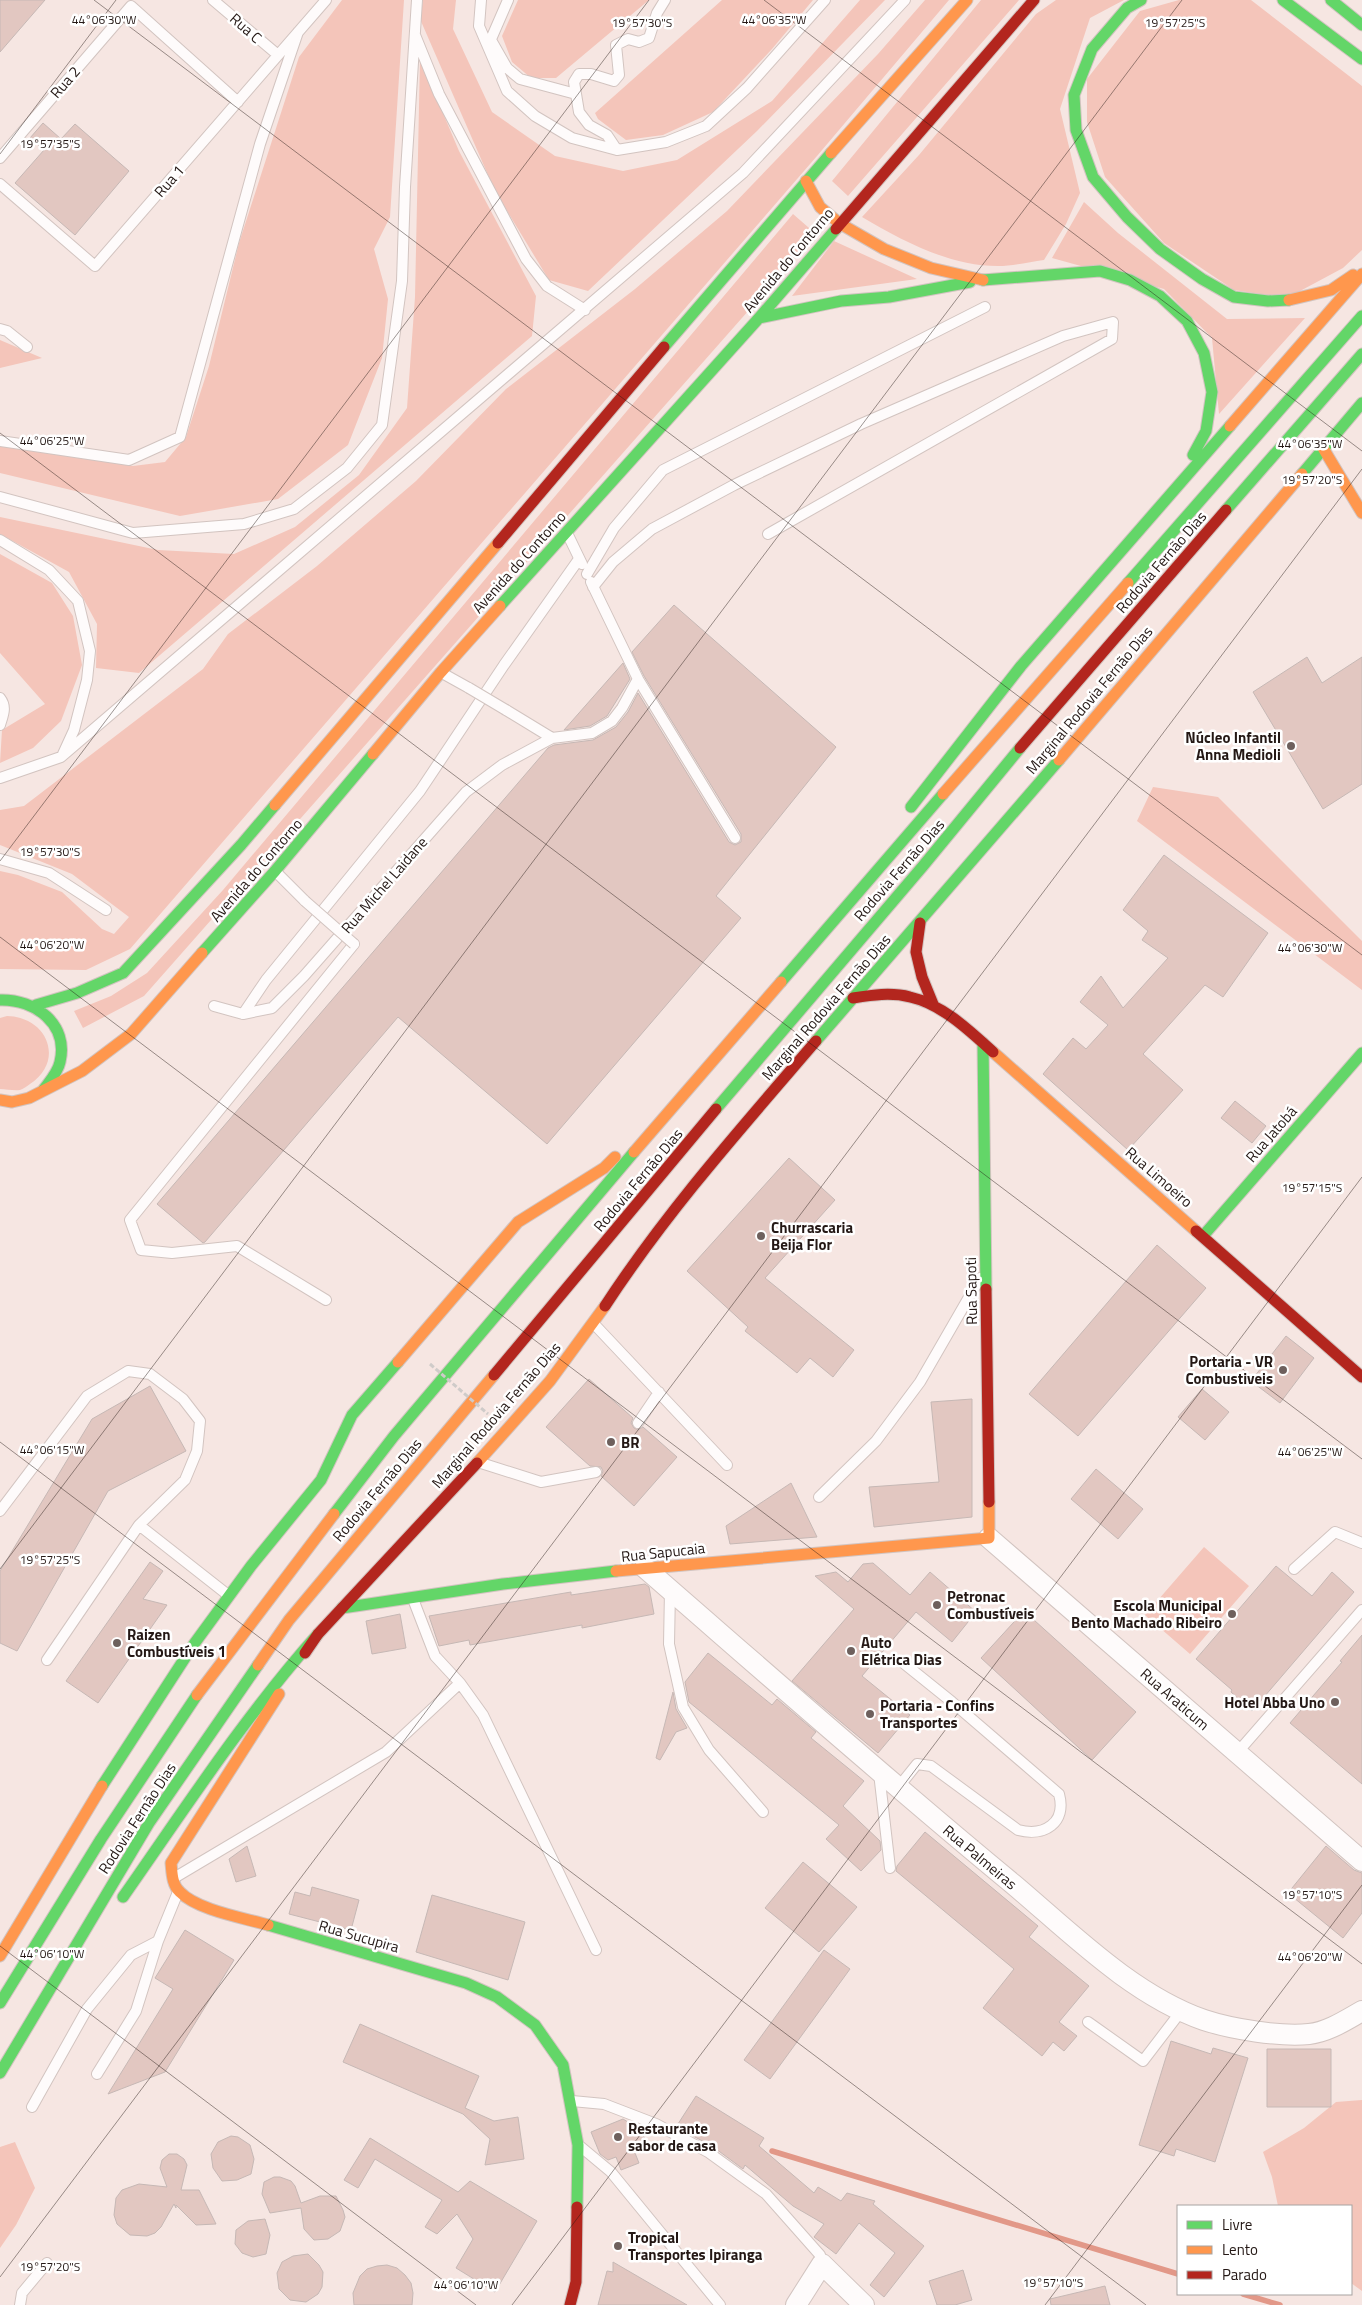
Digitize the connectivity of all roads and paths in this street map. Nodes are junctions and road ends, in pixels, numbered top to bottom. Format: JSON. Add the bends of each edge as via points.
{"nodes":[{"id":1,"x":214,"y":0,"type":"edge"},
{"id":2,"x":326,"y":0,"type":"edge"},
{"id":3,"x":417,"y":0,"type":"edge"},
{"id":4,"x":481,"y":0,"type":"edge"},
{"id":5,"x":508,"y":0,"type":"edge"},
{"id":6,"x":665,"y":0,"type":"edge"},
{"id":7,"x":825,"y":0,"type":"edge"},
{"id":8,"x":905,"y":0,"type":"edge"},
{"id":9,"x":967,"y":0,"type":"edge"},
{"id":10,"x":1034,"y":0,"type":"edge"},
{"id":11,"x":1141,"y":0,"type":"edge"},
{"id":12,"x":1283,"y":0,"type":"edge"},
{"id":13,"x":1331,"y":0,"type":"edge"},
{"id":14,"x":1362,"y":25,"type":"edge"},
{"id":15,"x":298,"y":32,"type":"junction"},
{"id":16,"x":414,"y":33,"type":"junction"},
{"id":17,"x":489,"y":44,"type":"junction"},
{"id":18,"x":278,"y":55,"type":"junction"},
{"id":19,"x":1361,"y":58,"type":"edge"},
{"id":20,"x":576,"y":94,"type":"junction"},
{"id":21,"x":238,"y":102,"type":"junction"},
{"id":22,"x":617,"y":150,"type":"junction"},
{"id":23,"x":0,"y":158,"type":"edge"},
{"id":24,"x":806,"y":181,"type":"junction"},
{"id":25,"x":0,"y":184,"type":"edge"},
{"id":26,"x":839,"y":223,"type":"junction"},
{"id":27,"x":1362,"y":268,"type":"edge"},
{"id":28,"x":1362,"y":274,"type":"edge"},
{"id":29,"x":978,"y":280,"type":"junction"},
{"id":30,"x":985,"y":306,"type":"dead end"},
{"id":31,"x":584,"y":310,"type":"junction"},
{"id":32,"x":1362,"y":316,"type":"edge"},
{"id":33,"x":759,"y":318,"type":"junction"},
{"id":34,"x":0,"y":329,"type":"edge"},
{"id":35,"x":27,"y":347,"type":"dead end"},
{"id":36,"x":1362,"y":354,"type":"edge"},
{"id":37,"x":1362,"y":403,"type":"edge"},
{"id":38,"x":1348,"y":436,"type":"dead end"},
{"id":39,"x":0,"y":441,"type":"edge"},
{"id":40,"x":1326,"y":444,"type":"junction"},
{"id":41,"x":1178,"y":485,"type":"junction"},
{"id":42,"x":0,"y":497,"type":"edge"},
{"id":43,"x":1362,"y":513,"type":"edge"},
{"id":44,"x":566,"y":531,"type":"junction"},
{"id":45,"x":768,"y":534,"type":"dead end"},
{"id":46,"x":0,"y":540,"type":"edge"},
{"id":47,"x":580,"y":559,"type":"junction"},
{"id":48,"x":587,"y":574,"type":"junction"},
{"id":49,"x":594,"y":587,"type":"junction"},
{"id":50,"x":441,"y":672,"type":"junction"},
{"id":51,"x":638,"y":678,"type":"junction"},
{"id":52,"x":0,"y":698,"type":"edge"},
{"id":53,"x":0,"y":725,"type":"edge"},
{"id":54,"x":552,"y":738,"type":"junction"},
{"id":55,"x":61,"y":758,"type":"junction"},
{"id":56,"x":0,"y":778,"type":"edge"},
{"id":57,"x":902,"y":819,"type":"dead end"},
{"id":58,"x":736,"y":838,"type":"dead end"},
{"id":59,"x":886,"y":842,"type":"dead end"},
{"id":60,"x":0,"y":859,"type":"edge"},
{"id":61,"x":276,"y":871,"type":"junction"},
{"id":62,"x":106,"y":910,"type":"dead end"},
{"id":63,"x":920,"y":923,"type":"junction"},
{"id":64,"x":828,"y":927,"type":"junction"},
{"id":65,"x":853,"y":998,"type":"junction"},
{"id":66,"x":0,"y":1000,"type":"edge"},
{"id":67,"x":933,"y":1004,"type":"junction"},
{"id":68,"x":36,"y":1005,"type":"junction"},
{"id":69,"x":214,"y":1006,"type":"dead end"},
{"id":70,"x":243,"y":1014,"type":"junction"},
{"id":71,"x":983,"y":1043,"type":"junction"},
{"id":72,"x":1362,"y":1052,"type":"edge"},
{"id":73,"x":699,"y":1076,"type":"junction"},
{"id":74,"x":44,"y":1089,"type":"junction"},
{"id":75,"x":0,"y":1100,"type":"edge"},
{"id":76,"x":1203,"y":1236,"type":"junction"},
{"id":77,"x":986,"y":1269,"type":"junction"},
{"id":78,"x":326,"y":1300,"type":"dead end"},
{"id":79,"x":594,"y":1323,"type":"junction"},
{"id":80,"x":430,"y":1364,"type":"dead end"},
{"id":81,"x":1362,"y":1377,"type":"edge"},
{"id":82,"x":659,"y":1392,"type":"junction"},
{"id":83,"x":488,"y":1414,"type":"dead end"},
{"id":84,"x":638,"y":1423,"type":"dead end"},
{"id":85,"x":478,"y":1462,"type":"junction"},
{"id":86,"x":727,"y":1465,"type":"dead end"},
{"id":87,"x":596,"y":1472,"type":"dead end"},
{"id":88,"x":819,"y":1497,"type":"dead end"},
{"id":89,"x":0,"y":1511,"type":"edge"},
{"id":90,"x":139,"y":1525,"type":"junction"},
{"id":91,"x":989,"y":1538,"type":"junction"},
{"id":92,"x":1362,"y":1543,"type":"edge"},
{"id":93,"x":645,"y":1568,"type":"junction"},
{"id":94,"x":1294,"y":1569,"type":"dead end"},
{"id":95,"x":670,"y":1590,"type":"junction"},
{"id":96,"x":229,"y":1596,"type":"junction"},
{"id":97,"x":412,"y":1596,"type":"junction"},
{"id":98,"x":342,"y":1608,"type":"junction"},
{"id":99,"x":1362,"y":1610,"type":"edge"},
{"id":100,"x":318,"y":1634,"type":"junction"},
{"id":101,"x":46,"y":1660,"type":"dead end"},
{"id":102,"x":901,"y":1662,"type":"dead end"},
{"id":103,"x":460,"y":1683,"type":"junction"},
{"id":104,"x":1237,"y":1752,"type":"junction"},
{"id":105,"x":879,"y":1773,"type":"junction"},
{"id":106,"x":897,"y":1789,"type":"junction"},
{"id":107,"x":763,"y":1812,"type":"dead end"},
{"id":108,"x":1362,"y":1861,"type":"edge"},
{"id":109,"x":890,"y":1868,"type":"dead end"},
{"id":110,"x":172,"y":1879,"type":"junction"},
{"id":111,"x":179,"y":1891,"type":"junction"},
{"id":112,"x":119,"y":1904,"type":"dead end"},
{"id":113,"x":96,"y":1936,"type":"dead end"},
{"id":114,"x":158,"y":1942,"type":"junction"},
{"id":115,"x":596,"y":1950,"type":"dead end"},
{"id":116,"x":0,"y":1956,"type":"edge"},
{"id":117,"x":0,"y":2003,"type":"edge"},
{"id":118,"x":1182,"y":2010,"type":"junction"},
{"id":119,"x":1362,"y":2011,"type":"edge"},
{"id":120,"x":1088,"y":2022,"type":"dead end"},
{"id":121,"x":11,"y":2055,"type":"junction"},
{"id":122,"x":0,"y":2073,"type":"edge"},
{"id":123,"x":97,"y":2074,"type":"dead end"},
{"id":124,"x":570,"y":2101,"type":"junction"},
{"id":125,"x":32,"y":2108,"type":"dead end"},
{"id":126,"x":578,"y":2145,"type":"junction"},
{"id":127,"x":47,"y":2263,"type":"dead end"},
{"id":128,"x":822,"y":2264,"type":"junction"},
{"id":129,"x":20,"y":2305,"type":"edge"},
{"id":130,"x":570,"y":2305,"type":"edge"},
{"id":131,"x":720,"y":2305,"type":"edge"},
{"id":132,"x":796,"y":2305,"type":"edge"},
{"id":133,"x":864,"y":2305,"type":"edge"}],
"edges":[{"from":1,"to":18,"type":"lane","name":"Rua C"},
{"from":2,"to":15,"type":"lane","name":"Rua 1"},
{"from":3,"to":16,"type":"lane"},
{"from":4,"to":17,"type":"lane","via":[[479,26]]},
{"from":5,"to":17,"type":"lane"},
{"from":6,"to":20,"type":"lane","via":[[649,38],[639,42],[628,39],[616,45],[619,75],[614,81],[579,74],[574,82]]},
{"from":7,"to":22,"type":"lane","via":[[747,88],[706,126],[666,142]]},
{"from":8,"to":31,"type":"lane","via":[[743,173]]},
{"from":9,"to":24,"type":"main road","name":"Avenida do Contorno"},
{"from":10,"to":26,"type":"main road","name":"Avenida do Contorno"},
{"from":11,"to":27,"type":"main road","via":[[1127,8],[1092,49],[1074,95],[1076,130],[1083,154],[1093,177],[1109,198],[1160,249],[1234,297],[1299,299],[1331,290]]},
{"from":12,"to":19,"type":"main road"},
{"from":13,"to":14,"type":"main road"},
{"from":15,"to":18,"type":"lane","name":"Rua 1"},
{"from":15,"to":39,"type":"lane","via":[[260,144],[180,437],[129,460]]},
{"from":16,"to":31,"type":"lane","via":[[439,94],[526,259],[547,286]]},
{"from":16,"to":42,"type":"lane","via":[[402,281],[382,425],[347,468],[294,508],[244,524],[133,533]]},
{"from":17,"to":20,"type":"lane","via":[[506,68],[520,79]]},
{"from":17,"to":22,"type":"lane","via":[[507,91],[535,116],[572,138]]},
{"from":18,"to":21,"type":"lane","name":"Rua 1"},
{"from":20,"to":22,"type":"lane","via":[[579,112],[589,125],[606,135]]},
{"from":21,"to":23,"type":"lane","name":"Rua 2","via":[[131,6]]},
{"from":21,"to":25,"type":"lane","name":"Rua 1","via":[[95,266]]},
{"from":24,"to":26,"type":"main road","via":[[820,206]]},
{"from":24,"to":68,"type":"main road","name":"Avenida do Contorno","via":[[241,845],[123,972],[77,993]]},
{"from":26,"to":29,"type":"main road","via":[[884,249],[931,268]]},
{"from":26,"to":33,"type":"main road","name":"Avenida do Contorno"},
{"from":28,"to":41,"type":"main road"},
{"from":29,"to":33,"type":"main road","via":[[890,297],[841,301]]},
{"from":29,"to":41,"type":"main road","via":[[1052,272],[1100,271],[1130,280],[1160,296],[1187,321],[1204,353],[1212,392],[1206,431]]},
{"from":30,"to":48,"type":"lane","via":[[663,470],[614,528]]},
{"from":31,"to":55,"type":"lane"},
{"from":32,"to":64,"type":"main road","name":"Rodovia Fernão Dias"},
{"from":33,"to":44,"type":"main road","name":"Avenida do Contorno"},
{"from":34,"to":35,"type":"lane","via":[[7,330]]},
{"from":36,"to":121,"type":"main road","name":"Rodovia Fernão Dias","via":[[1039,724],[289,1620],[149,1823]]},
{"from":37,"to":40,"type":"main road","name":"Marginal Rodovia Fernão Dias"},
{"from":38,"to":40,"type":"main road"},
{"from":40,"to":43,"type":"main road"},
{"from":40,"to":63,"type":"main road","name":"Marginal Rodovia Fernão Dias"},
{"from":41,"to":57,"type":"main road","via":[[1021,666]]},
{"from":44,"to":47,"type":"lane"},
{"from":44,"to":50,"type":"main road","name":"Avenida do Contorno"},
{"from":45,"to":49,"type":"lane","via":[[1112,339],[1113,322],[1063,336],[862,424],[734,485],[652,529],[613,562]]},
{"from":46,"to":55,"type":"lane","via":[[49,570],[78,601],[90,651],[87,680],[74,730]]},
{"from":47,"to":48,"type":"lane"},
{"from":47,"to":70,"type":"lane","via":[[420,791],[266,980]]},
{"from":48,"to":49,"type":"lane"},
{"from":49,"to":51,"type":"lane"},
{"from":50,"to":54,"type":"lane","bridge":true},
{"from":50,"to":61,"type":"main road","name":"Avenida do Contorno"},
{"from":51,"to":54,"type":"lane","via":[[612,721],[592,733]]},
{"from":51,"to":58,"type":"lane"},
{"from":52,"to":53,"type":"lane","via":[[4,712]]},
{"from":54,"to":70,"type":"lane","name":"Rua Michel Laidane","via":[[502,765],[466,792],[272,1008]]},
{"from":55,"to":56,"type":"lane"},
{"from":59,"to":64,"type":"main road"},
{"from":60,"to":62,"type":"lane","via":[[49,873]]},
{"from":61,"to":74,"type":"main road","name":"Avenida do Contorno","via":[[132,1034],[82,1071]]},
{"from":61,"to":78,"type":"lane","bridge":true,"via":[[305,902],[354,944],[130,1220],[141,1250],[172,1253],[237,1246]]},
{"from":63,"to":65,"type":"main road","name":"Marginal Rodovia Fernão Dias"},
{"from":63,"to":67,"type":"main road","name":"Rua Limoeiro","via":[[916,952]]},
{"from":64,"to":73,"type":"main road","name":"Rodovia Fernão Dias"},
{"from":65,"to":67,"type":"main road","name":"Rua Limoeiro","via":[[875,994],[908,995]]},
{"from":65,"to":79,"type":"main road","name":"Marginal Rodovia Fernão Dias","via":[[643,1250]]},
{"from":66,"to":68,"type":"main road","via":[[23,1000]]},
{"from":67,"to":71,"type":"main road","name":"Rua Limoeiro"},
{"from":68,"to":74,"type":"main road","via":[[56,1028],[61,1044],[54,1076]]},
{"from":69,"to":70,"type":"lane","name":"Rua Michel Laidane"},
{"from":71,"to":76,"type":"main road","name":"Rua Limoeiro"},
{"from":71,"to":77,"type":"main road","name":"Rua Sapoti"},
{"from":72,"to":76,"type":"main road","name":"Rua Jatobá"},
{"from":73,"to":96,"type":"main road","via":[[604,1168],[518,1222],[352,1415],[321,1480]]},
{"from":73,"to":117,"type":"main road","name":"Rodovia Fernão Dias","via":[[430,1392],[206,1681],[101,1839]]},
{"from":74,"to":75,"type":"main road","name":"Avenida do Contorno","via":[[29,1098],[12,1102]]},
{"from":76,"to":81,"type":"main road","name":"Rua Limoeiro"},
{"from":77,"to":88,"type":"lane","via":[[920,1382],[876,1441]]},
{"from":77,"to":91,"type":"main road","name":"Rua Sapoti"},
{"from":79,"to":82,"type":"lane"},
{"from":79,"to":85,"type":"main road","name":"Marginal Rodovia Fernão Dias","via":[[550,1381]]},
{"from":80,"to":83,"type":"path","bridge":true},
{"from":82,"to":84,"type":"lane"},
{"from":82,"to":86,"type":"lane"},
{"from":85,"to":87,"type":"lane","via":[[541,1482]]},
{"from":85,"to":98,"type":"main road","name":"Marginal Rodovia Fernão Dias"},
{"from":89,"to":90,"type":"lane","via":[[87,1396],[128,1372],[150,1374],[183,1399],[200,1421],[198,1451],[184,1480]]},
{"from":90,"to":96,"type":"lane"},
{"from":90,"to":101,"type":"lane"},
{"from":91,"to":93,"type":"main road","name":"Rua Sapucaia"},
{"from":91,"to":104,"type":"street","name":"Rua Araticum"},
{"from":92,"to":94,"type":"lane","via":[[1335,1532]]},
{"from":93,"to":95,"type":"street","name":"Rua Palmeiras"},
{"from":93,"to":97,"type":"main road","name":"Rua Sapucaia"},
{"from":95,"to":105,"type":"street","name":"Rua Palmeiras"},
{"from":95,"to":107,"type":"lane","via":[[669,1644],[683,1707],[710,1750]]},
{"from":96,"to":116,"type":"main road","via":[[194,1644],[76,1827]]},
{"from":97,"to":98,"type":"main road","name":"Rua Sapucaia"},
{"from":97,"to":103,"type":"lane","via":[[435,1656]]},
{"from":98,"to":100,"type":"main road","name":"Marginal Rodovia Fernão Dias"},
{"from":99,"to":104,"type":"lane"},
{"from":100,"to":110,"type":"main road","via":[[172,1863]]},
{"from":100,"to":112,"type":"main road","via":[[285,1668],[250,1715]]},
{"from":102,"to":106,"type":"lane","via":[[1059,1794],[1062,1805],[1060,1815],[1052,1825],[1032,1834],[1018,1830],[931,1766],[917,1764]]},
{"from":103,"to":110,"type":"lane","via":[[386,1752]]},
{"from":103,"to":115,"type":"lane","via":[[484,1715]]},
{"from":104,"to":108,"type":"street","name":"Rua Araticum"},
{"from":105,"to":106,"type":"street","name":"Rua Palmeiras"},
{"from":105,"to":109,"type":"lane"},
{"from":106,"to":118,"type":"street","name":"Rua Palmeiras","via":[[1112,1967],[1154,1997]]},
{"from":110,"to":111,"type":"main road","name":"Rua Sucupira"},
{"from":111,"to":114,"type":"lane"},
{"from":111,"to":124,"type":"main road","name":"Rua Sucupira","via":[[208,1908],[466,1983],[497,1997],[535,2025],[563,2064]]},
{"from":113,"to":121,"type":"main road"},
{"from":114,"to":123,"type":"lane","via":[[136,2011]]},
{"from":114,"to":125,"type":"lane","via":[[131,1955],[87,2009]]},
{"from":118,"to":119,"type":"street","name":"Rua Palmeiras","via":[[1204,2020],[1266,2033],[1310,2034]]},
{"from":118,"to":120,"type":"lane","via":[[1144,2061]]},
{"from":121,"to":122,"type":"main road","name":"Rodovia Fernão Dias"},
{"from":124,"to":126,"type":"main road","name":"Rua Sucupira"},
{"from":124,"to":128,"type":"lane","via":[[604,2104],[656,2124],[708,2152],[766,2194],[820,2255]]},
{"from":126,"to":130,"type":"main road","name":"Rua Sucupira","via":[[576,2282]]},
{"from":126,"to":131,"type":"lane","via":[[611,2172]]},
{"from":127,"to":129,"type":"lane","via":[[22,2293]]},
{"from":128,"to":132,"type":"street"},
{"from":128,"to":133,"type":"street"}]}
